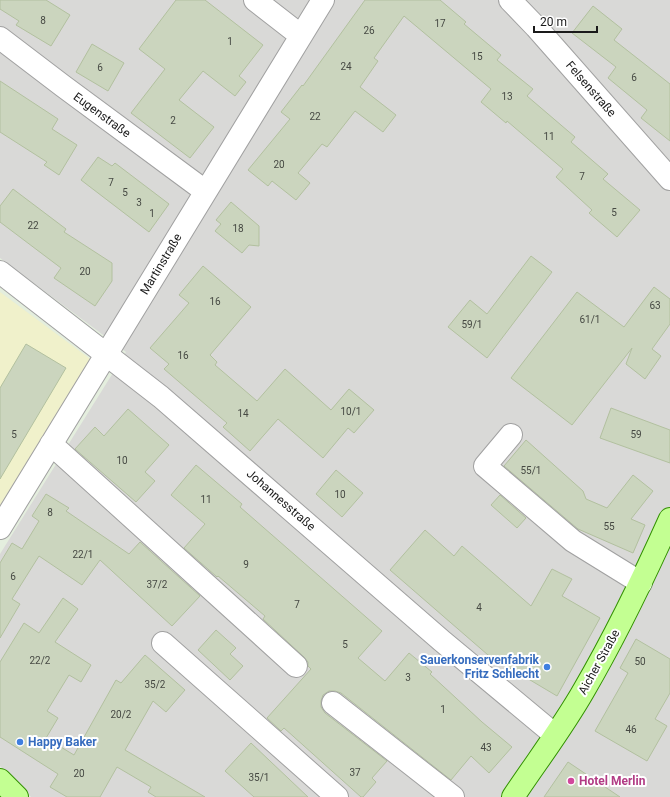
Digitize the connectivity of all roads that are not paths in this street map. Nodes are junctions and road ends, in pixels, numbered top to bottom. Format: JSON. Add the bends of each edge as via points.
{"nodes":[{"id":1,"x":255,"y":0,"type":"edge"},
{"id":2,"x":323,"y":0,"type":"edge"},
{"id":3,"x":510,"y":0,"type":"edge"},
{"id":4,"x":300,"y":35,"type":"junction"},
{"id":5,"x":0,"y":38,"type":"edge"},
{"id":6,"x":670,"y":179,"type":"edge"},
{"id":7,"x":205,"y":191,"type":"junction"},
{"id":8,"x":0,"y":272,"type":"edge"},
{"id":9,"x":106,"y":353,"type":"junction"},
{"id":10,"x":512,"y":435,"type":"dead end"},
{"id":11,"x":51,"y":444,"type":"junction"},
{"id":12,"x":670,"y":519,"type":"edge"},
{"id":13,"x":0,"y":528,"type":"edge"},
{"id":14,"x":641,"y":583,"type":"junction"},
{"id":15,"x":163,"y":643,"type":"dead end"},
{"id":16,"x":296,"y":666,"type":"dead end"},
{"id":17,"x":333,"y":703,"type":"dead end"},
{"id":18,"x":555,"y":735,"type":"junction"},
{"id":19,"x":337,"y":797,"type":"edge"},
{"id":20,"x":453,"y":797,"type":"edge"},
{"id":21,"x":513,"y":797,"type":"edge"}],
"edges":[{"from":1,"to":4,"type":"street"},
{"from":2,"to":4,"type":"street","name":"Martinstraße"},
{"from":3,"to":6,"type":"street","name":"Felsenstraße"},
{"from":4,"to":7,"type":"street","name":"Martinstraße"},
{"from":5,"to":7,"type":"street","name":"Eugenstraße"},
{"from":7,"to":9,"type":"street","name":"Martinstraße"},
{"from":8,"to":9,"type":"street","name":"Johannesstraße"},
{"from":9,"to":11,"type":"street","name":"Martinstraße"},
{"from":9,"to":18,"type":"street","name":"Johannesstraße","via":[[173,407],[489,681]]},
{"from":10,"to":14,"type":"street","via":[[485,466],[573,541]]},
{"from":11,"to":13,"type":"street","name":"Martinstraße"},
{"from":11,"to":16,"type":"street"},
{"from":12,"to":14,"type":"main road","name":"Aicher Straße"},
{"from":14,"to":18,"type":"main road","name":"Aicher Straße","via":[[584,690]]},
{"from":15,"to":19,"type":"street"},
{"from":17,"to":20,"type":"street"},
{"from":18,"to":21,"type":"main road","name":"Aicher Straße"}]}
